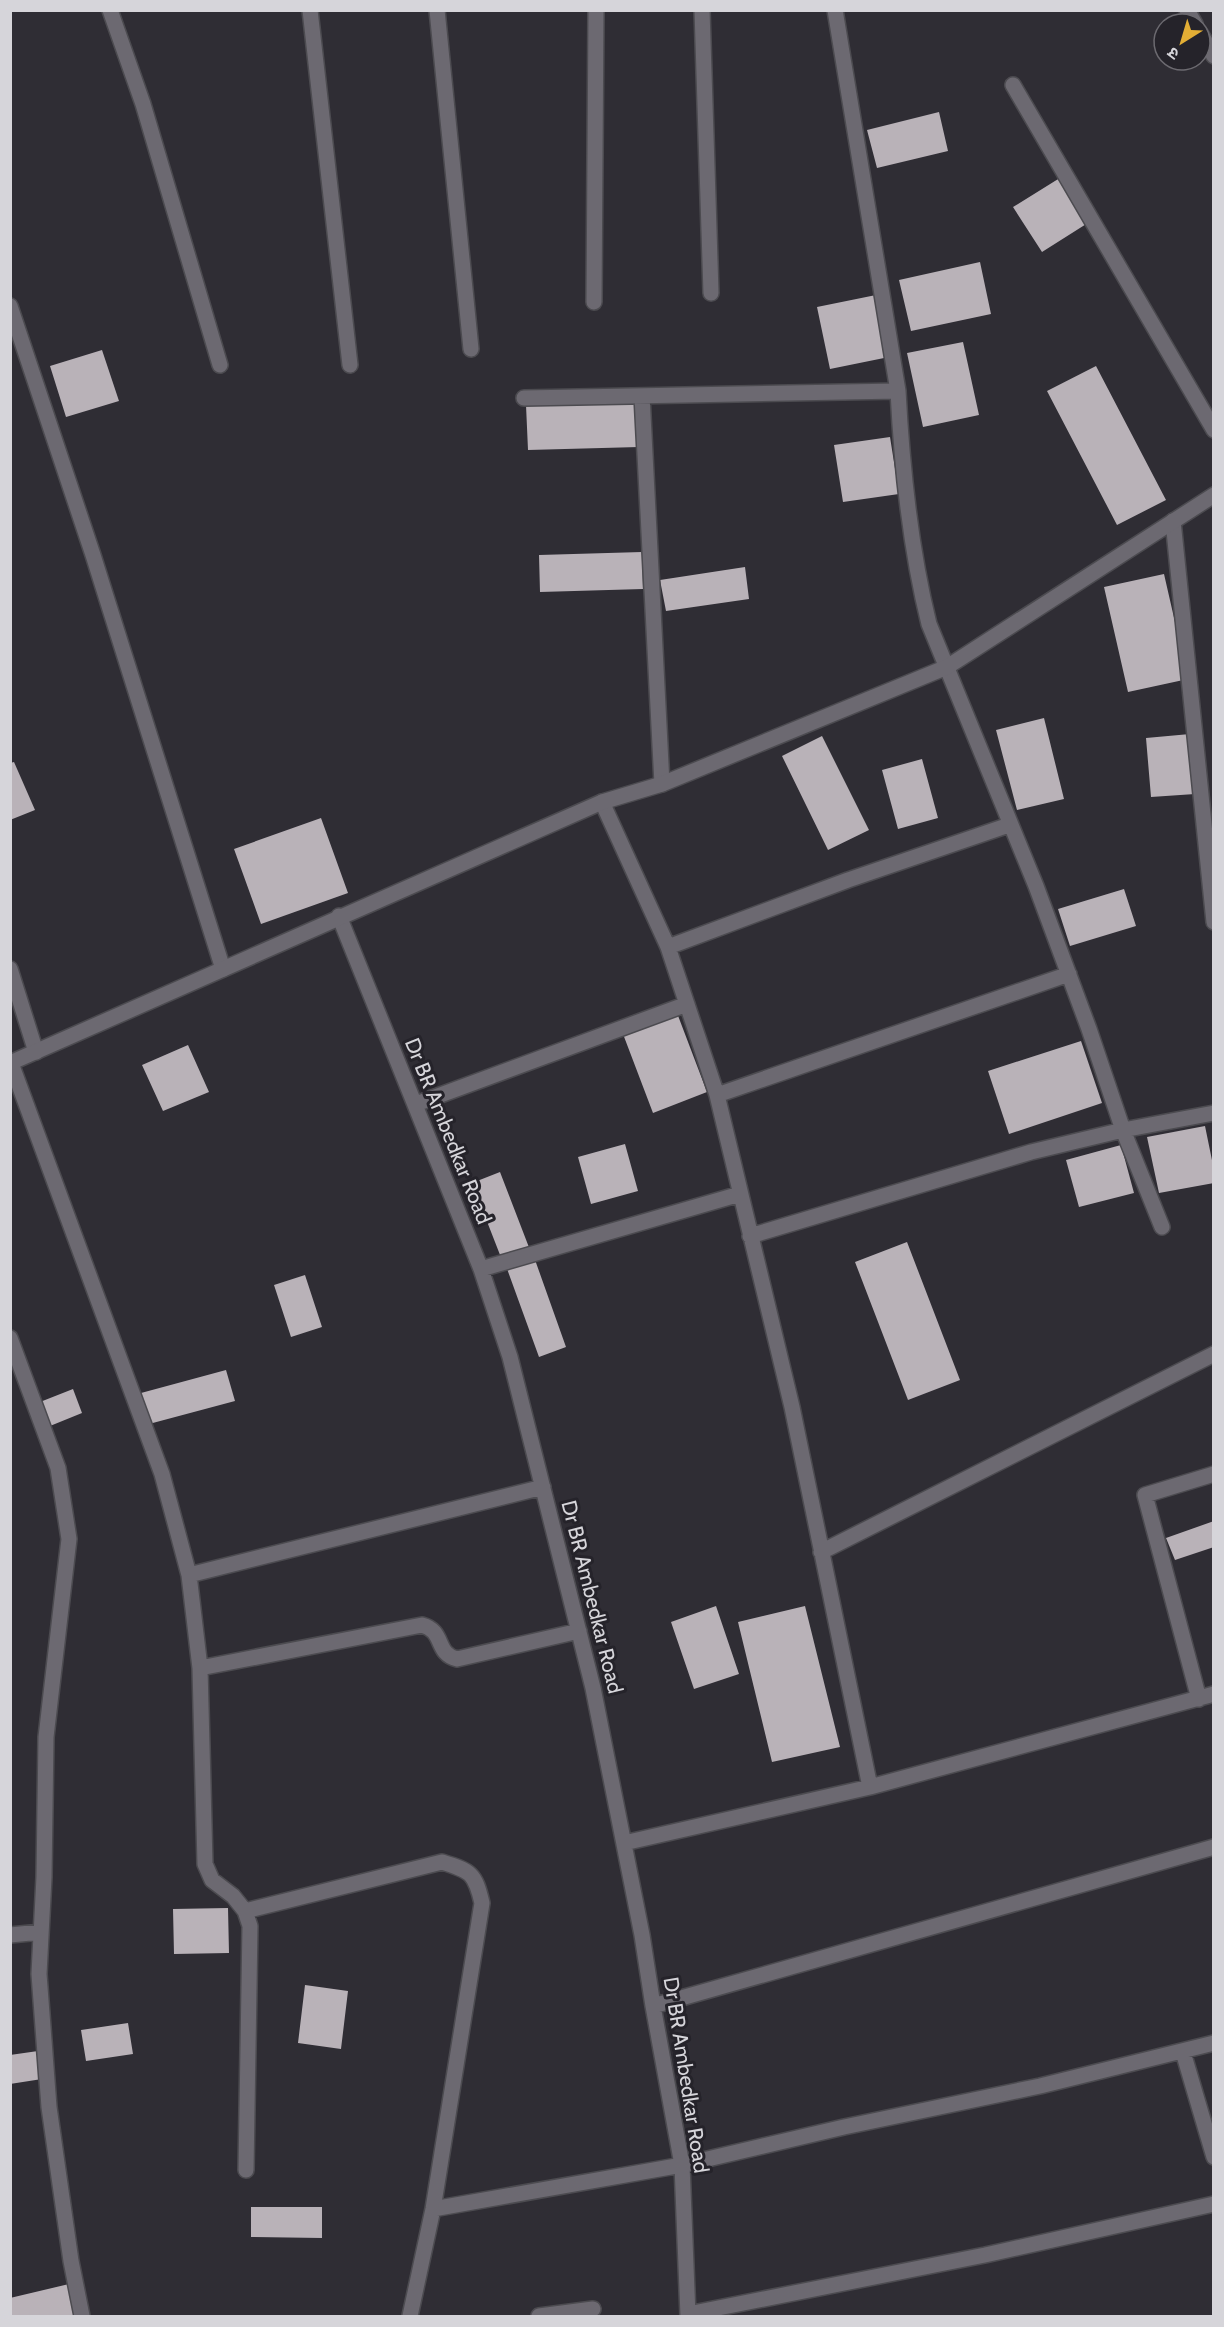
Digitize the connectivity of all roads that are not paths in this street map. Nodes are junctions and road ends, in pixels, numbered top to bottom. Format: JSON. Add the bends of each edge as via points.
{"nodes":[{"id":1,"x":110,"y":10,"type":"edge"},
{"id":2,"x":310,"y":10,"type":"edge"},
{"id":3,"x":437,"y":10,"type":"edge"},
{"id":4,"x":596,"y":10,"type":"edge"},
{"id":5,"x":702,"y":10,"type":"edge"},
{"id":6,"x":835,"y":10,"type":"edge"},
{"id":7,"x":1013,"y":85,"type":"dead end"},
{"id":8,"x":711,"y":293,"type":"dead end"},
{"id":9,"x":594,"y":302,"type":"dead end"},
{"id":10,"x":10,"y":306,"type":"edge"},
{"id":11,"x":17,"y":347,"type":"edge"},
{"id":12,"x":471,"y":349,"type":"dead end"},
{"id":13,"x":220,"y":365,"type":"dead end"},
{"id":14,"x":350,"y":365,"type":"dead end"},
{"id":15,"x":898,"y":391,"type":"junction"},
{"id":16,"x":642,"y":396,"type":"junction"},
{"id":17,"x":524,"y":398,"type":"dead end"},
{"id":18,"x":1214,"y":430,"type":"edge"},
{"id":19,"x":1214,"y":495,"type":"edge"},
{"id":20,"x":1173,"y":521,"type":"junction"},
{"id":21,"x":947,"y":667,"type":"junction"},
{"id":22,"x":662,"y":784,"type":"junction"},
{"id":23,"x":602,"y":802,"type":"junction"},
{"id":24,"x":1009,"y":825,"type":"junction"},
{"id":25,"x":339,"y":916,"type":"junction"},
{"id":26,"x":1214,"y":922,"type":"edge"},
{"id":27,"x":668,"y":947,"type":"junction"},
{"id":28,"x":10,"y":969,"type":"edge"},
{"id":29,"x":223,"y":969,"type":"junction"},
{"id":30,"x":1069,"y":974,"type":"junction"},
{"id":31,"x":687,"y":1004,"type":"junction"},
{"id":32,"x":36,"y":1052,"type":"junction"},
{"id":33,"x":11,"y":1063,"type":"edge"},
{"id":34,"x":717,"y":1095,"type":"junction"},
{"id":35,"x":416,"y":1104,"type":"junction"},
{"id":36,"x":1214,"y":1113,"type":"edge"},
{"id":37,"x":1123,"y":1130,"type":"junction"},
{"id":38,"x":740,"y":1194,"type":"junction"},
{"id":39,"x":1162,"y":1227,"type":"dead end"},
{"id":40,"x":750,"y":1236,"type":"junction"},
{"id":41,"x":481,"y":1269,"type":"junction"},
{"id":42,"x":10,"y":1338,"type":"edge"},
{"id":43,"x":1214,"y":1354,"type":"edge"},
{"id":44,"x":1214,"y":1474,"type":"edge"},
{"id":45,"x":543,"y":1487,"type":"junction"},
{"id":46,"x":821,"y":1552,"type":"junction"},
{"id":47,"x":189,"y":1575,"type":"junction"},
{"id":48,"x":579,"y":1631,"type":"junction"},
{"id":49,"x":200,"y":1668,"type":"junction"},
{"id":50,"x":1206,"y":1696,"type":"edge"},
{"id":51,"x":870,"y":1786,"type":"junction"},
{"id":52,"x":624,"y":1843,"type":"junction"},
{"id":53,"x":1214,"y":1847,"type":"edge"},
{"id":54,"x":245,"y":1911,"type":"junction"},
{"id":55,"x":40,"y":1932,"type":"junction"},
{"id":56,"x":10,"y":1935,"type":"edge"},
{"id":57,"x":653,"y":2006,"type":"junction"},
{"id":58,"x":1214,"y":2043,"type":"edge"},
{"id":59,"x":1183,"y":2052,"type":"junction"},
{"id":60,"x":1214,"y":2157,"type":"edge"},
{"id":61,"x":682,"y":2165,"type":"junction"},
{"id":62,"x":246,"y":2170,"type":"dead end"},
{"id":63,"x":1214,"y":2204,"type":"edge"},
{"id":64,"x":433,"y":2210,"type":"junction"},
{"id":65,"x":593,"y":2309,"type":"dead end"},
{"id":66,"x":688,"y":2315,"type":"edge"},
{"id":67,"x":82,"y":2316,"type":"edge"},
{"id":68,"x":410,"y":2316,"type":"edge"},
{"id":69,"x":539,"y":2316,"type":"edge"}],
"edges":[{"from":1,"to":13,"type":"street","via":[[143,104]]},
{"from":2,"to":14,"type":"street"},
{"from":3,"to":12,"type":"street"},
{"from":4,"to":9,"type":"street"},
{"from":5,"to":8,"type":"street"},
{"from":6,"to":15,"type":"street"},
{"from":7,"to":18,"type":"street"},
{"from":10,"to":11,"type":"street"},
{"from":11,"to":29,"type":"street","via":[[96,566]]},
{"from":15,"to":16,"type":"street"},
{"from":15,"to":21,"type":"street","via":[[901,453],[919,584],[928,624]]},
{"from":16,"to":17,"type":"street"},
{"from":16,"to":22,"type":"street"},
{"from":19,"to":20,"type":"street"},
{"from":20,"to":21,"type":"street"},
{"from":20,"to":26,"type":"street"},
{"from":21,"to":22,"type":"street"},
{"from":21,"to":24,"type":"street"},
{"from":22,"to":23,"type":"street"},
{"from":23,"to":25,"type":"street"},
{"from":23,"to":27,"type":"street"},
{"from":24,"to":27,"type":"street"},
{"from":24,"to":30,"type":"street"},
{"from":25,"to":29,"type":"street"},
{"from":25,"to":35,"type":"street","name":"Dr BR Ambedkar Road"},
{"from":27,"to":31,"type":"street"},
{"from":28,"to":32,"type":"street"},
{"from":29,"to":32,"type":"street"},
{"from":30,"to":34,"type":"street"},
{"from":30,"to":37,"type":"street"},
{"from":31,"to":34,"type":"street"},
{"from":31,"to":35,"type":"street"},
{"from":32,"to":33,"type":"street"},
{"from":33,"to":47,"type":"street","via":[[162,1474]]},
{"from":34,"to":38,"type":"street"},
{"from":35,"to":41,"type":"street","name":"Dr BR Ambedkar Road"},
{"from":36,"to":37,"type":"street"},
{"from":37,"to":39,"type":"street"},
{"from":37,"to":40,"type":"street","via":[[1031,1152]]},
{"from":38,"to":40,"type":"street"},
{"from":38,"to":41,"type":"street"},
{"from":40,"to":46,"type":"street","via":[[792,1407]]},
{"from":41,"to":45,"type":"street","name":"Dr BR Ambedkar Road","via":[[510,1357]]},
{"from":42,"to":55,"type":"street","via":[[58,1468],[69,1539],[46,1737]]},
{"from":43,"to":46,"type":"street"},
{"from":44,"to":50,"type":"street","via":[[1145,1495]]},
{"from":45,"to":47,"type":"street"},
{"from":45,"to":48,"type":"street","name":"Dr BR Ambedkar Road"},
{"from":46,"to":51,"type":"street"},
{"from":47,"to":49,"type":"street"},
{"from":48,"to":49,"type":"street","via":[[457,1659],[448,1657],[436,1633],[422,1625]]},
{"from":48,"to":52,"type":"street","name":"Dr BR Ambedkar Road"},
{"from":49,"to":54,"type":"street","via":[[205,1864],[212,1880]]},
{"from":50,"to":51,"type":"street"},
{"from":51,"to":52,"type":"street"},
{"from":52,"to":57,"type":"street","name":"Dr BR Ambedkar Road"},
{"from":53,"to":57,"type":"street"},
{"from":54,"to":62,"type":"street","via":[[251,1946]]},
{"from":54,"to":64,"type":"street","via":[[442,1862],[465,1869],[477,1882],[482,1903]]},
{"from":55,"to":56,"type":"street"},
{"from":55,"to":67,"type":"street","via":[[39,1974],[49,2107]]},
{"from":57,"to":61,"type":"street","name":"Dr BR Ambedkar Road"},
{"from":58,"to":59,"type":"street"},
{"from":59,"to":60,"type":"street"},
{"from":59,"to":61,"type":"street"},
{"from":61,"to":64,"type":"street"},
{"from":61,"to":66,"type":"street","name":"Dr BR Ambedkar Road"},
{"from":63,"to":66,"type":"street","via":[[985,2256]]},
{"from":64,"to":68,"type":"street"},
{"from":65,"to":69,"type":"street"}]}
